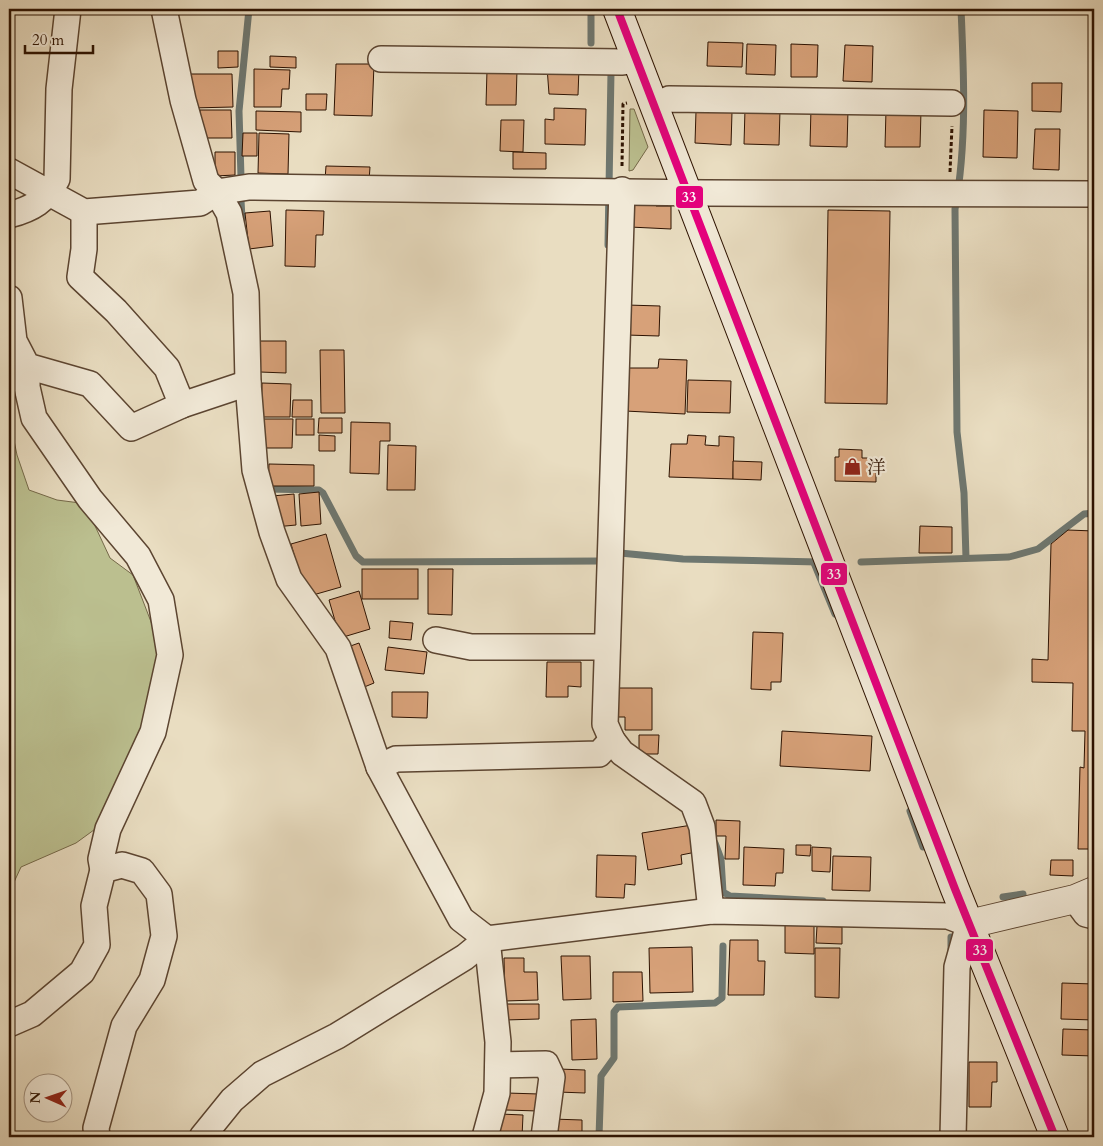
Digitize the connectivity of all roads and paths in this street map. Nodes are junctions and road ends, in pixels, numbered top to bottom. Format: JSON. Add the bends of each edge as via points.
{"nodes":[{"id":1,"x":68,"y":9,"type":"edge"},
{"id":2,"x":164,"y":9,"type":"edge"},
{"id":3,"x":617,"y":9,"type":"edge"},
{"id":4,"x":381,"y":59,"type":"dead end"},
{"id":5,"x":636,"y":60,"type":"junction"},
{"id":6,"x":952,"y":102,"type":"joint"},
{"id":7,"x":642,"y":104,"type":"junction"},
{"id":8,"x":9,"y":171,"type":"edge"},
{"id":9,"x":614,"y":190,"type":"junction"},
{"id":10,"x":686,"y":191,"type":"junction"},
{"id":11,"x":50,"y":192,"type":"junction"},
{"id":12,"x":216,"y":192,"type":"junction"},
{"id":13,"x":955,"y":193,"type":"junction"},
{"id":14,"x":1094,"y":194,"type":"edge"},
{"id":15,"x":84,"y":212,"type":"junction"},
{"id":16,"x":9,"y":215,"type":"edge"},
{"id":17,"x":9,"y":301,"type":"edge"},
{"id":18,"x":26,"y":366,"type":"junction"},
{"id":19,"x":248,"y":383,"type":"junction"},
{"id":20,"x":182,"y":405,"type":"junction"},
{"id":21,"x":436,"y":640,"type":"dead end"},
{"id":22,"x":600,"y":647,"type":"junction"},
{"id":23,"x":606,"y":746,"type":"junction"},
{"id":24,"x":378,"y":767,"type":"junction"},
{"id":25,"x":104,"y":870,"type":"junction"},
{"id":26,"x":1088,"y":902,"type":"edge"},
{"id":27,"x":711,"y":911,"type":"junction"},
{"id":28,"x":969,"y":924,"type":"junction"},
{"id":29,"x":487,"y":939,"type":"junction"},
{"id":30,"x":9,"y":1024,"type":"edge"},
{"id":31,"x":498,"y":1064,"type":"junction"},
{"id":32,"x":97,"y":1137,"type":"edge"},
{"id":33,"x":202,"y":1137,"type":"edge"},
{"id":34,"x":485,"y":1137,"type":"edge"},
{"id":35,"x":544,"y":1137,"type":"edge"},
{"id":36,"x":953,"y":1137,"type":"edge"},
{"id":37,"x":1056,"y":1137,"type":"edge"}],
"edges":[{"from":1,"to":11,"type":"street","via":[[59,89],[57,179]]},
{"from":2,"to":12,"type":"street","via":[[206,181]]},
{"from":3,"to":5,"type":"main road"},
{"from":4,"to":5,"type":"street"},
{"from":5,"to":7,"type":"main road"},
{"from":6,"to":7,"type":"street","via":[[669,99]]},
{"from":6,"to":13,"type":"path","via":[[951,156]]},
{"from":7,"to":9,"type":"path","via":[[623,104]]},
{"from":7,"to":10,"type":"main road"},
{"from":8,"to":11,"type":"street"},
{"from":9,"to":10,"type":"street"},
{"from":9,"to":12,"type":"street","via":[[249,187]]},
{"from":9,"to":22,"type":"street"},
{"from":10,"to":13,"type":"street"},
{"from":10,"to":28,"type":"main road"},
{"from":11,"to":15,"type":"street"},
{"from":11,"to":16,"type":"street","via":[[40,204]]},
{"from":12,"to":15,"type":"street","via":[[200,203]]},
{"from":12,"to":19,"type":"street","via":[[229,213],[246,294]]},
{"from":13,"to":14,"type":"street"},
{"from":15,"to":20,"type":"street","via":[[80,278],[116,311],[167,368]]},
{"from":17,"to":18,"type":"street","via":[[14,341]]},
{"from":18,"to":20,"type":"street","via":[[90,384],[131,428]]},
{"from":18,"to":25,"type":"street","via":[[26,387],[34,418],[90,499],[138,556],[161,600],[170,655],[153,732],[108,829],[101,860]]},
{"from":19,"to":20,"type":"street"},
{"from":19,"to":24,"type":"street","via":[[256,470],[272,532],[289,579],[338,648]]},
{"from":21,"to":22,"type":"street","via":[[471,647]]},
{"from":22,"to":23,"type":"street"},
{"from":23,"to":24,"type":"street","via":[[396,759]]},
{"from":23,"to":27,"type":"street","via":[[622,753],[693,803],[702,827]]},
{"from":24,"to":29,"type":"street","via":[[462,919]]},
{"from":25,"to":30,"type":"street","via":[[94,906],[97,945],[82,972],[32,1014]]},
{"from":25,"to":32,"type":"street","via":[[122,865],[142,871],[159,894],[164,936],[152,980],[124,1026],[96,1128]]},
{"from":26,"to":28,"type":"main road"},
{"from":27,"to":28,"type":"street","via":[[948,916]]},
{"from":27,"to":29,"type":"street"},
{"from":28,"to":36,"type":"street","via":[[957,967]]},
{"from":28,"to":37,"type":"main road"},
{"from":29,"to":31,"type":"street"},
{"from":29,"to":33,"type":"street","via":[[337,1036],[262,1074],[232,1100]]},
{"from":31,"to":34,"type":"street","via":[[497,1093]]},
{"from":31,"to":35,"type":"street","via":[[546,1064],[552,1077]]}]}
